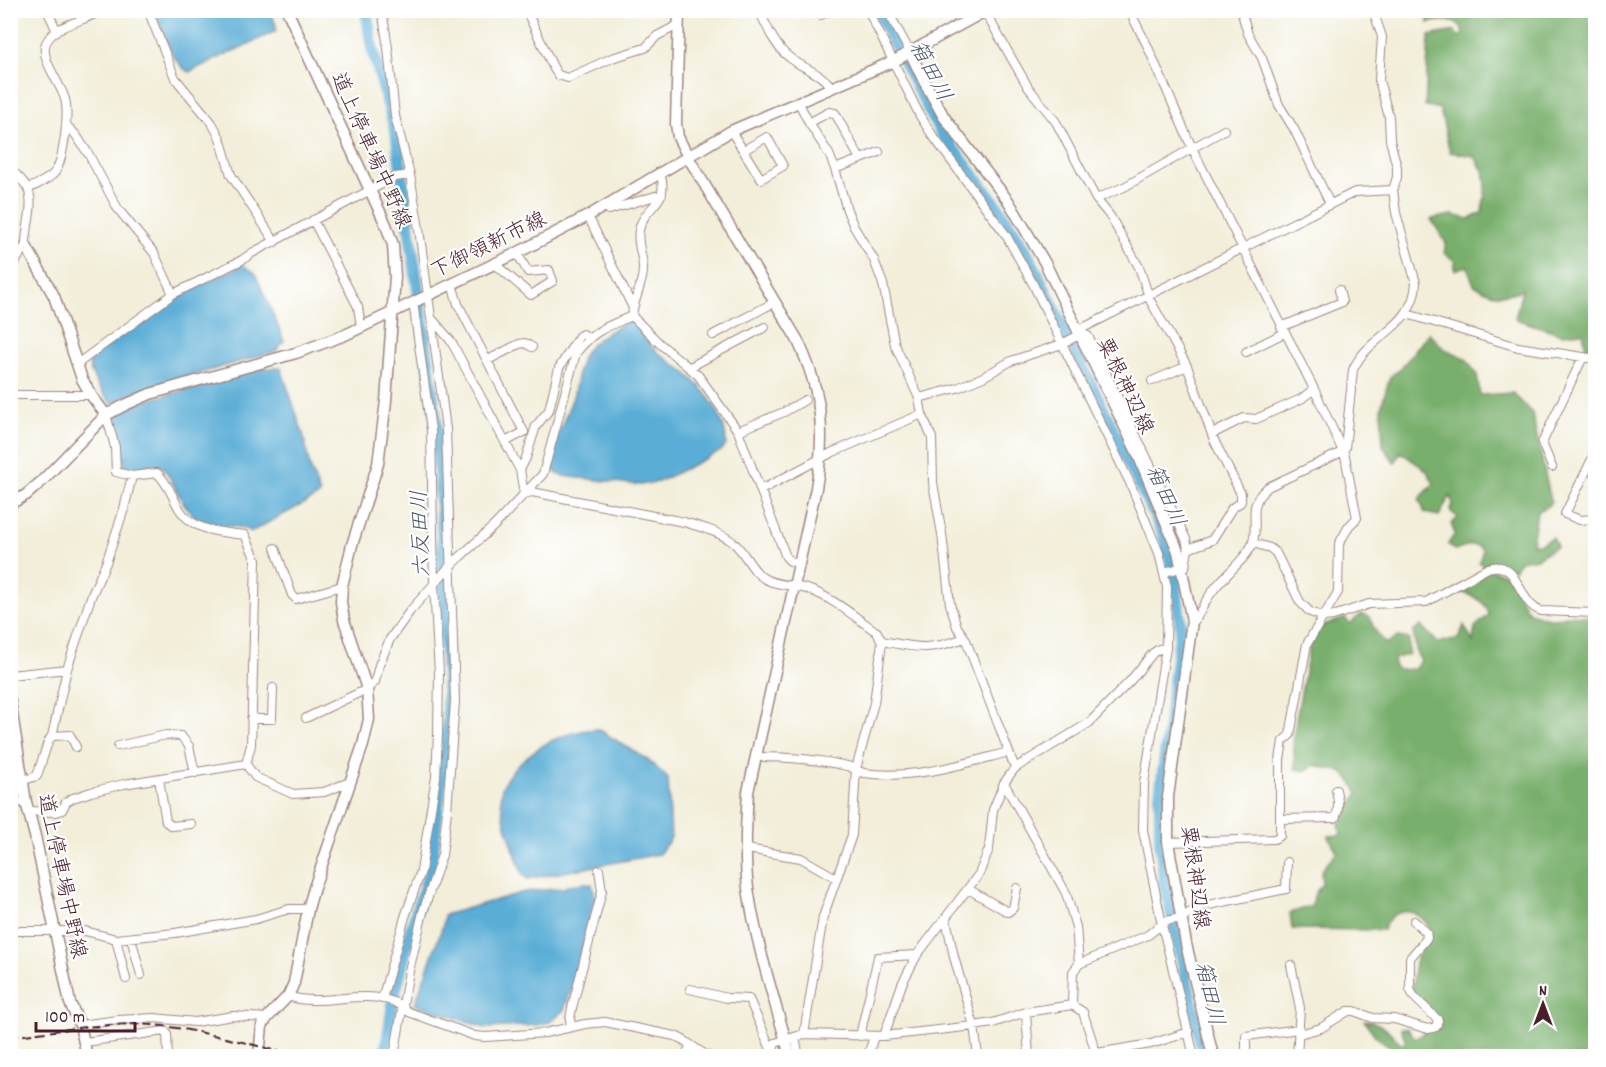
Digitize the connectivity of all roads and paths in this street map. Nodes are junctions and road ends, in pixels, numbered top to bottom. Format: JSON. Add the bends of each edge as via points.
{"nodes":[{"id":1,"x":47,"y":10,"type":"edge"},
{"id":2,"x":101,"y":10,"type":"edge"},
{"id":3,"x":148,"y":10,"type":"edge"},
{"id":4,"x":287,"y":10,"type":"edge"},
{"id":5,"x":382,"y":10,"type":"edge"},
{"id":6,"x":526,"y":10,"type":"edge"},
{"id":7,"x":818,"y":10,"type":"edge"},
{"id":8,"x":830,"y":10,"type":"edge"},
{"id":9,"x":868,"y":10,"type":"edge"},
{"id":10,"x":887,"y":10,"type":"edge"},
{"id":11,"x":1129,"y":10,"type":"edge"},
{"id":12,"x":1241,"y":10,"type":"edge"},
{"id":13,"x":1373,"y":10,"type":"edge"},
{"id":14,"x":682,"y":11,"type":"edge"},
{"id":15,"x":985,"y":11,"type":"edge"},
{"id":16,"x":760,"y":12,"type":"edge"},
{"id":17,"x":678,"y":25,"type":"junction"},
{"id":18,"x":57,"y":31,"type":"junction"},
{"id":19,"x":902,"y":57,"type":"junction"},
{"id":20,"x":832,"y":88,"type":"junction"},
{"id":21,"x":798,"y":101,"type":"junction"},
{"id":22,"x":809,"y":123,"type":"junction"},
{"id":23,"x":66,"y":125,"type":"junction"},
{"id":24,"x":1224,"y":130,"type":"dead end"},
{"id":25,"x":731,"y":131,"type":"junction"},
{"id":26,"x":1192,"y":148,"type":"junction"},
{"id":27,"x":744,"y":150,"type":"junction"},
{"id":28,"x":879,"y":152,"type":"dead end"},
{"id":29,"x":688,"y":157,"type":"junction"},
{"id":30,"x":860,"y":159,"type":"junction"},
{"id":31,"x":10,"y":168,"type":"edge"},
{"id":32,"x":836,"y":169,"type":"junction"},
{"id":33,"x":660,"y":173,"type":"junction"},
{"id":34,"x":410,"y":176,"type":"junction"},
{"id":35,"x":28,"y":189,"type":"junction"},
{"id":36,"x":1393,"y":190,"type":"junction"},
{"id":37,"x":371,"y":191,"type":"junction"},
{"id":38,"x":662,"y":194,"type":"junction"},
{"id":39,"x":1096,"y":199,"type":"junction"},
{"id":40,"x":1330,"y":204,"type":"junction"},
{"id":41,"x":604,"y":206,"type":"junction"},
{"id":42,"x":588,"y":216,"type":"junction"},
{"id":43,"x":313,"y":220,"type":"junction"},
{"id":44,"x":275,"y":242,"type":"junction"},
{"id":45,"x":27,"y":246,"type":"junction"},
{"id":46,"x":1243,"y":248,"type":"junction"},
{"id":47,"x":517,"y":253,"type":"junction"},
{"id":48,"x":495,"y":264,"type":"junction"},
{"id":49,"x":10,"y":273,"type":"edge"},
{"id":50,"x":452,"y":284,"type":"junction"},
{"id":51,"x":1339,"y":290,"type":"dead end"},
{"id":52,"x":173,"y":294,"type":"junction"},
{"id":53,"x":1150,"y":295,"type":"junction"},
{"id":54,"x":420,"y":299,"type":"junction"},
{"id":55,"x":775,"y":302,"type":"junction"},
{"id":56,"x":392,"y":311,"type":"junction"},
{"id":57,"x":632,"y":312,"type":"junction"},
{"id":58,"x":1407,"y":314,"type":"junction"},
{"id":59,"x":431,"y":320,"type":"junction"},
{"id":60,"x":361,"y":327,"type":"junction"},
{"id":61,"x":765,"y":327,"type":"dead end"},
{"id":62,"x":1283,"y":330,"type":"junction"},
{"id":63,"x":1078,"y":333,"type":"junction"},
{"id":64,"x":713,"y":335,"type":"dead end"},
{"id":65,"x":588,"y":338,"type":"junction"},
{"id":66,"x":1062,"y":344,"type":"junction"},
{"id":67,"x":532,"y":347,"type":"dead end"},
{"id":68,"x":1246,"y":352,"type":"dead end"},
{"id":69,"x":1583,"y":357,"type":"junction"},
{"id":70,"x":1596,"y":359,"type":"edge"},
{"id":71,"x":488,"y":360,"type":"junction"},
{"id":72,"x":77,"y":364,"type":"junction"},
{"id":73,"x":1187,"y":366,"type":"junction"},
{"id":74,"x":690,"y":368,"type":"junction"},
{"id":75,"x":1152,"y":381,"type":"dead end"},
{"id":76,"x":1314,"y":389,"type":"junction"},
{"id":77,"x":91,"y":394,"type":"junction"},
{"id":78,"x":10,"y":395,"type":"edge"},
{"id":79,"x":920,"y":398,"type":"junction"},
{"id":80,"x":805,"y":400,"type":"dead end"},
{"id":81,"x":922,"y":414,"type":"junction"},
{"id":82,"x":106,"y":415,"type":"junction"},
{"id":83,"x":738,"y":431,"type":"junction"},
{"id":84,"x":1212,"y":434,"type":"junction"},
{"id":85,"x":505,"y":442,"type":"junction"},
{"id":86,"x":1596,"y":451,"type":"edge"},
{"id":87,"x":1342,"y":452,"type":"junction"},
{"id":88,"x":821,"y":458,"type":"junction"},
{"id":89,"x":1552,"y":467,"type":"dead end"},
{"id":90,"x":520,"y":470,"type":"junction"},
{"id":91,"x":132,"y":476,"type":"junction"},
{"id":92,"x":761,"y":490,"type":"junction"},
{"id":93,"x":524,"y":494,"type":"junction"},
{"id":94,"x":1249,"y":499,"type":"junction"},
{"id":95,"x":10,"y":504,"type":"edge"},
{"id":96,"x":1596,"y":519,"type":"edge"},
{"id":97,"x":1253,"y":543,"type":"junction"},
{"id":98,"x":275,"y":548,"type":"dead end"},
{"id":99,"x":1188,"y":549,"type":"junction"},
{"id":100,"x":800,"y":564,"type":"junction"},
{"id":101,"x":449,"y":568,"type":"junction"},
{"id":102,"x":1182,"y":568,"type":"junction"},
{"id":103,"x":1164,"y":572,"type":"junction"},
{"id":104,"x":435,"y":584,"type":"junction"},
{"id":105,"x":342,"y":586,"type":"junction"},
{"id":106,"x":794,"y":586,"type":"junction"},
{"id":107,"x":1596,"y":613,"type":"edge"},
{"id":108,"x":1324,"y":616,"type":"junction"},
{"id":109,"x":1192,"y":621,"type":"junction"},
{"id":110,"x":965,"y":638,"type":"junction"},
{"id":111,"x":882,"y":641,"type":"junction"},
{"id":112,"x":1166,"y":648,"type":"junction"},
{"id":113,"x":67,"y":669,"type":"junction"},
{"id":114,"x":10,"y":675,"type":"edge"},
{"id":115,"x":273,"y":688,"type":"dead end"},
{"id":116,"x":367,"y":689,"type":"junction"},
{"id":117,"x":10,"y":701,"type":"edge"},
{"id":118,"x":306,"y":718,"type":"dead end"},
{"id":119,"x":250,"y":720,"type":"junction"},
{"id":120,"x":52,"y":736,"type":"junction"},
{"id":121,"x":118,"y":746,"type":"dead end"},
{"id":122,"x":76,"y":747,"type":"dead end"},
{"id":123,"x":1009,"y":752,"type":"junction"},
{"id":124,"x":756,"y":757,"type":"junction"},
{"id":125,"x":246,"y":764,"type":"junction"},
{"id":126,"x":1015,"y":768,"type":"junction"},
{"id":127,"x":856,"y":769,"type":"junction"},
{"id":128,"x":195,"y":773,"type":"junction"},
{"id":129,"x":159,"y":779,"type":"junction"},
{"id":130,"x":24,"y":780,"type":"junction"},
{"id":131,"x":350,"y":782,"type":"junction"},
{"id":132,"x":1004,"y":783,"type":"junction"},
{"id":133,"x":1336,"y":789,"type":"dead end"},
{"id":134,"x":10,"y":803,"type":"edge"},
{"id":135,"x":27,"y":807,"type":"junction"},
{"id":136,"x":1280,"y":819,"type":"junction"},
{"id":137,"x":191,"y":824,"type":"dead end"},
{"id":138,"x":1168,"y":842,"type":"junction"},
{"id":139,"x":747,"y":849,"type":"junction"},
{"id":140,"x":1287,"y":862,"type":"dead end"},
{"id":141,"x":599,"y":870,"type":"dead end"},
{"id":142,"x":836,"y":878,"type":"junction"},
{"id":143,"x":1017,"y":888,"type":"dead end"},
{"id":144,"x":968,"y":889,"type":"junction"},
{"id":145,"x":308,"y":909,"type":"junction"},
{"id":146,"x":1180,"y":918,"type":"junction"},
{"id":147,"x":946,"y":919,"type":"junction"},
{"id":148,"x":1414,"y":921,"type":"dead end"},
{"id":149,"x":1164,"y":923,"type":"junction"},
{"id":150,"x":54,"y":930,"type":"junction"},
{"id":151,"x":10,"y":931,"type":"edge"},
{"id":152,"x":131,"y":938,"type":"junction"},
{"id":153,"x":116,"y":939,"type":"junction"},
{"id":154,"x":917,"y":955,"type":"junction"},
{"id":155,"x":1079,"y":964,"type":"junction"},
{"id":156,"x":1291,"y":964,"type":"dead end"},
{"id":157,"x":141,"y":975,"type":"dead end"},
{"id":158,"x":126,"y":979,"type":"dead end"},
{"id":159,"x":690,"y":989,"type":"dead end"},
{"id":160,"x":288,"y":996,"type":"junction"},
{"id":161,"x":383,"y":1000,"type":"junction"},
{"id":162,"x":1072,"y":1005,"type":"junction"},
{"id":163,"x":401,"y":1006,"type":"junction"},
{"id":164,"x":1026,"y":1012,"type":"junction"},
{"id":165,"x":267,"y":1018,"type":"junction"},
{"id":166,"x":80,"y":1024,"type":"junction"},
{"id":167,"x":974,"y":1026,"type":"junction"},
{"id":168,"x":571,"y":1027,"type":"junction"},
{"id":169,"x":1189,"y":1032,"type":"junction"},
{"id":170,"x":1299,"y":1032,"type":"junction"},
{"id":171,"x":804,"y":1034,"type":"junction"},
{"id":172,"x":860,"y":1036,"type":"junction"},
{"id":173,"x":879,"y":1036,"type":"junction"},
{"id":174,"x":790,"y":1039,"type":"junction"},
{"id":175,"x":85,"y":1042,"type":"junction"},
{"id":176,"x":690,"y":1046,"type":"junction"},
{"id":177,"x":1097,"y":1055,"type":"edge"},
{"id":178,"x":87,"y":1056,"type":"edge"},
{"id":179,"x":168,"y":1056,"type":"edge"},
{"id":180,"x":259,"y":1056,"type":"edge"},
{"id":181,"x":394,"y":1056,"type":"edge"},
{"id":182,"x":686,"y":1056,"type":"edge"},
{"id":183,"x":709,"y":1056,"type":"edge"},
{"id":184,"x":773,"y":1056,"type":"edge"},
{"id":185,"x":790,"y":1056,"type":"edge"},
{"id":186,"x":800,"y":1056,"type":"edge"},
{"id":187,"x":868,"y":1056,"type":"edge"},
{"id":188,"x":978,"y":1056,"type":"edge"},
{"id":189,"x":1029,"y":1056,"type":"edge"},
{"id":190,"x":1194,"y":1056,"type":"edge"},
{"id":191,"x":1213,"y":1056,"type":"edge"},
{"id":192,"x":1246,"y":1056,"type":"edge"},
{"id":193,"x":1297,"y":1056,"type":"edge"}],
"edges":[{"from":1,"to":18,"type":"street"},
{"from":2,"to":18,"type":"street"},
{"from":3,"to":44,"type":"street","via":[[175,78],[212,123],[231,175]]},
{"from":4,"to":37,"type":"main road","name":"道上停車場中野線"},
{"from":5,"to":34,"type":"street","via":[[395,116]]},
{"from":6,"to":17,"type":"street","via":[[554,69],[568,78],[645,48]]},
{"from":7,"to":8,"type":"street","via":[[821,15]]},
{"from":9,"to":19,"type":"street"},
{"from":10,"to":19,"type":"street"},
{"from":11,"to":26,"type":"street"},
{"from":12,"to":40,"type":"street","via":[[1279,105]]},
{"from":13,"to":36,"type":"street","via":[[1382,37],[1378,80],[1389,117],[1396,166]]},
{"from":14,"to":17,"type":"main road"},
{"from":15,"to":19,"type":"main road","name":"下御領新市線"},
{"from":15,"to":39,"type":"street","via":[[1028,87],[1056,122]]},
{"from":16,"to":20,"type":"street","via":[[787,57],[823,77]]},
{"from":17,"to":29,"type":"main road","via":[[676,124]]},
{"from":18,"to":23,"type":"street","via":[[46,42],[44,52],[65,99]]},
{"from":19,"to":20,"type":"main road","name":"下御領新市線"},
{"from":19,"to":63,"type":"main road","name":"粟根神辺線","via":[[924,81],[944,117],[1009,202],[1045,263]]},
{"from":19,"to":66,"type":"street","via":[[920,116],[1006,236]]},
{"from":20,"to":21,"type":"main road","name":"下御領新市線"},
{"from":21,"to":22,"type":"street"},
{"from":21,"to":25,"type":"main road","name":"下御領新市線"},
{"from":22,"to":30,"type":"street","via":[[829,112],[835,113]]},
{"from":22,"to":32,"type":"street"},
{"from":23,"to":35,"type":"street","via":[[55,173]]},
{"from":23,"to":52,"type":"street","via":[[89,155],[118,209],[154,253]]},
{"from":24,"to":26,"type":"street"},
{"from":25,"to":27,"type":"street"},
{"from":25,"to":29,"type":"main road","name":"下御領新市線"},
{"from":26,"to":39,"type":"street"},
{"from":26,"to":46,"type":"street"},
{"from":27,"to":27,"type":"street","via":[[760,179],[783,166],[767,137]]},
{"from":28,"to":30,"type":"street"},
{"from":29,"to":33,"type":"main road","name":"下御領新市線"},
{"from":29,"to":55,"type":"main road"},
{"from":30,"to":32,"type":"street"},
{"from":31,"to":35,"type":"street"},
{"from":32,"to":79,"type":"street","via":[[847,210],[883,284],[895,345]]},
{"from":33,"to":38,"type":"street"},
{"from":33,"to":41,"type":"main road","name":"下御領新市線"},
{"from":34,"to":37,"type":"street","via":[[395,177]]},
{"from":34,"to":54,"type":"street"},
{"from":35,"to":45,"type":"street"},
{"from":36,"to":40,"type":"street","via":[[1355,192]]},
{"from":36,"to":58,"type":"street","via":[[1416,283]]},
{"from":37,"to":43,"type":"street"},
{"from":37,"to":56,"type":"main road","name":"道上停車場中野線","via":[[393,245]]},
{"from":38,"to":41,"type":"street","via":[[609,210]]},
{"from":38,"to":57,"type":"street","via":[[639,228],[643,271]]},
{"from":39,"to":53,"type":"street","via":[[1123,238]]},
{"from":40,"to":46,"type":"street"},
{"from":41,"to":42,"type":"main road","name":"下御領新市線"},
{"from":42,"to":47,"type":"main road","name":"下御領新市線"},
{"from":42,"to":57,"type":"street"},
{"from":43,"to":44,"type":"street"},
{"from":43,"to":60,"type":"street","via":[[358,307]]},
{"from":44,"to":52,"type":"street"},
{"from":45,"to":49,"type":"street"},
{"from":45,"to":72,"type":"main road","via":[[54,296]]},
{"from":46,"to":53,"type":"street"},
{"from":46,"to":62,"type":"street"},
{"from":47,"to":48,"type":"main road","name":"下御領新市線"},
{"from":47,"to":48,"type":"street","via":[[528,272],[549,270],[553,281],[531,295]]},
{"from":48,"to":50,"type":"main road","name":"下御領新市線"},
{"from":50,"to":54,"type":"main road","name":"下御領新市線"},
{"from":50,"to":71,"type":"street","via":[[458,304]]},
{"from":51,"to":62,"type":"street","via":[[1342,302]]},
{"from":52,"to":72,"type":"street"},
{"from":53,"to":63,"type":"street"},
{"from":53,"to":73,"type":"street"},
{"from":54,"to":56,"type":"main road","name":"下御領新市線"},
{"from":54,"to":59,"type":"street"},
{"from":54,"to":104,"type":"street","via":[[431,430]]},
{"from":55,"to":64,"type":"street"},
{"from":55,"to":88,"type":"main road","via":[[797,339],[814,381],[820,405]]},
{"from":56,"to":60,"type":"main road","name":"下御領新市線"},
{"from":56,"to":105,"type":"main road","name":"道上停車場中野線","via":[[378,464]]},
{"from":57,"to":65,"type":"street"},
{"from":57,"to":74,"type":"street","via":[[659,343]]},
{"from":58,"to":69,"type":"street","via":[[1518,347]]},
{"from":58,"to":87,"type":"street","via":[[1357,360],[1347,440]]},
{"from":59,"to":85,"type":"street","via":[[451,341]]},
{"from":59,"to":101,"type":"street","via":[[446,429]]},
{"from":60,"to":82,"type":"main road","name":"下御領新市線","via":[[296,353],[150,394]]},
{"from":61,"to":74,"type":"street"},
{"from":62,"to":68,"type":"street"},
{"from":62,"to":76,"type":"street"},
{"from":63,"to":66,"type":"street"},
{"from":63,"to":99,"type":"street","via":[[1088,336]]},
{"from":63,"to":102,"type":"main road","name":"粟根神辺線","via":[[1137,452]]},
{"from":65,"to":90,"type":"street","via":[[579,336],[559,368],[549,410],[536,426]]},
{"from":65,"to":93,"type":"street","via":[[572,363],[543,474]]},
{"from":66,"to":79,"type":"street","via":[[1011,361],[957,388]]},
{"from":66,"to":103,"type":"street","via":[[1149,526]]},
{"from":67,"to":71,"type":"street","via":[[519,344]]},
{"from":69,"to":70,"type":"street"},
{"from":69,"to":89,"type":"street","via":[[1542,443]]},
{"from":71,"to":85,"type":"street","via":[[524,432]]},
{"from":72,"to":77,"type":"main road"},
{"from":73,"to":75,"type":"street"},
{"from":73,"to":84,"type":"street"},
{"from":74,"to":83,"type":"street"},
{"from":76,"to":84,"type":"street","via":[[1256,419],[1244,418]]},
{"from":76,"to":87,"type":"street"},
{"from":77,"to":78,"type":"street"},
{"from":77,"to":82,"type":"main road"},
{"from":79,"to":81,"type":"street"},
{"from":80,"to":83,"type":"street"},
{"from":81,"to":88,"type":"street"},
{"from":81,"to":110,"type":"street","via":[[932,438],[933,483],[950,604]]},
{"from":82,"to":91,"type":"street","via":[[115,447],[116,472]]},
{"from":82,"to":95,"type":"main road","name":"下御領新市線","via":[[26,495]]},
{"from":83,"to":92,"type":"street"},
{"from":84,"to":94,"type":"street"},
{"from":85,"to":90,"type":"street"},
{"from":86,"to":96,"type":"street","via":[[1566,514],[1580,520]]},
{"from":87,"to":94,"type":"street"},
{"from":87,"to":108,"type":"street","via":[[1357,518],[1339,544],[1338,592]]},
{"from":88,"to":92,"type":"street"},
{"from":88,"to":100,"type":"main road"},
{"from":90,"to":93,"type":"street"},
{"from":91,"to":113,"type":"street","via":[[117,531]]},
{"from":91,"to":119,"type":"street","via":[[157,473],[168,484],[181,512],[194,524],[246,535],[250,543],[256,569]]},
{"from":92,"to":100,"type":"street","via":[[786,557]]},
{"from":93,"to":101,"type":"street"},
{"from":93,"to":106,"type":"street","via":[[532,492],[706,529],[735,544],[766,579]]},
{"from":94,"to":97,"type":"street"},
{"from":94,"to":99,"type":"street","via":[[1232,508],[1212,540]]},
{"from":97,"to":108,"type":"street","via":[[1276,553],[1300,602],[1310,612]]},
{"from":97,"to":109,"type":"street"},
{"from":98,"to":105,"type":"street","via":[[296,599]]},
{"from":99,"to":102,"type":"street"},
{"from":100,"to":106,"type":"main road"},
{"from":101,"to":104,"type":"street"},
{"from":101,"to":163,"type":"street","via":[[454,701],[447,811],[442,855],[423,912]]},
{"from":102,"to":103,"type":"street"},
{"from":102,"to":109,"type":"main road","name":"粟根神辺線"},
{"from":103,"to":112,"type":"street"},
{"from":104,"to":116,"type":"street","via":[[390,639],[375,682]]},
{"from":104,"to":161,"type":"street","via":[[439,673],[436,777],[421,872]]},
{"from":105,"to":116,"type":"main road","name":"道上停車場中野線","via":[[344,620]]},
{"from":106,"to":111,"type":"street","via":[[819,594],[876,632]]},
{"from":106,"to":124,"type":"main road"},
{"from":107,"to":108,"type":"street","via":[[1535,609],[1511,572],[1498,566],[1426,602],[1369,604]]},
{"from":108,"to":136,"type":"street","via":[[1307,644],[1290,735],[1283,741]]},
{"from":109,"to":138,"type":"main road","name":"粟根神辺線","via":[[1168,797]]},
{"from":110,"to":111,"type":"street","via":[[928,648]]},
{"from":110,"to":123,"type":"street"},
{"from":111,"to":127,"type":"street","via":[[874,703]]},
{"from":112,"to":126,"type":"street","via":[[1153,653],[1089,723]]},
{"from":112,"to":149,"type":"street","via":[[1144,783],[1143,830]]},
{"from":113,"to":114,"type":"street"},
{"from":113,"to":120,"type":"street"},
{"from":115,"to":119,"type":"street","via":[[272,719]]},
{"from":116,"to":118,"type":"street"},
{"from":116,"to":131,"type":"main road","name":"道上停車場中野線","via":[[369,719]]},
{"from":117,"to":130,"type":"main road","name":"道上停車場中野線"},
{"from":119,"to":125,"type":"street","via":[[251,746]]},
{"from":120,"to":122,"type":"street","via":[[70,735]]},
{"from":120,"to":130,"type":"street","via":[[37,776]]},
{"from":121,"to":128,"type":"street","via":[[166,735],[181,736],[189,746]]},
{"from":123,"to":126,"type":"street"},
{"from":123,"to":127,"type":"street","via":[[910,775]]},
{"from":124,"to":127,"type":"street","via":[[788,757]]},
{"from":124,"to":139,"type":"main road","via":[[748,792]]},
{"from":125,"to":128,"type":"street"},
{"from":125,"to":131,"type":"street","via":[[255,777],[293,794],[324,792]]},
{"from":126,"to":132,"type":"street"},
{"from":127,"to":142,"type":"street","via":[[852,835]]},
{"from":128,"to":129,"type":"street"},
{"from":129,"to":135,"type":"street","via":[[91,792],[73,798],[56,812]]},
{"from":129,"to":137,"type":"street","via":[[166,822],[172,826]]},
{"from":130,"to":135,"type":"main road","name":"道上停車場中野線"},
{"from":131,"to":145,"type":"main road","name":"道上停車場中野線"},
{"from":132,"to":144,"type":"street","via":[[993,810],[988,849],[979,874]]},
{"from":132,"to":155,"type":"street","via":[[1066,893],[1076,927]]},
{"from":133,"to":136,"type":"street","via":[[1339,803],[1335,818]]},
{"from":134,"to":135,"type":"street"},
{"from":135,"to":150,"type":"main road","name":"道上停車場中野線"},
{"from":136,"to":138,"type":"street","via":[[1280,836],[1274,839]]},
{"from":138,"to":146,"type":"main road","name":"粟根神辺線"},
{"from":139,"to":142,"type":"street","via":[[801,858]]},
{"from":139,"to":174,"type":"main road","via":[[748,886],[758,939]]},
{"from":140,"to":146,"type":"street","via":[[1286,889],[1199,907]]},
{"from":141,"to":168,"type":"street","via":[[602,891],[572,1008]]},
{"from":142,"to":171,"type":"street","via":[[820,928]]},
{"from":143,"to":144,"type":"street","via":[[1013,908],[1008,912]]},
{"from":144,"to":147,"type":"street"},
{"from":145,"to":152,"type":"street","via":[[289,909],[256,919]]},
{"from":145,"to":160,"type":"main road","name":"道上停車場中野線"},
{"from":146,"to":149,"type":"street"},
{"from":146,"to":191,"type":"main road","name":"粟根神辺線"},
{"from":147,"to":154,"type":"street"},
{"from":147,"to":167,"type":"street"},
{"from":148,"to":170,"type":"street","via":[[1427,938],[1410,958],[1410,989],[1438,1020],[1436,1027],[1428,1029],[1348,1011],[1321,1029]]},
{"from":149,"to":155,"type":"street","via":[[1148,935]]},
{"from":149,"to":169,"type":"street"},
{"from":150,"to":151,"type":"street"},
{"from":150,"to":153,"type":"street","via":[[85,931]]},
{"from":150,"to":166,"type":"main road","name":"道上停車場中野線","via":[[70,1003]]},
{"from":152,"to":153,"type":"street"},
{"from":152,"to":157,"type":"street"},
{"from":153,"to":158,"type":"street"},
{"from":154,"to":172,"type":"street","via":[[878,957]]},
{"from":154,"to":173,"type":"street"},
{"from":155,"to":162,"type":"street","via":[[1073,972]]},
{"from":156,"to":170,"type":"street"},
{"from":159,"to":184,"type":"street","via":[[749,999]]},
{"from":160,"to":161,"type":"street","via":[[299,1000]]},
{"from":160,"to":165,"type":"main road"},
{"from":161,"to":163,"type":"street"},
{"from":162,"to":164,"type":"street"},
{"from":162,"to":177,"type":"street","via":[[1083,1012]]},
{"from":163,"to":168,"type":"street","via":[[475,1036],[545,1033]]},
{"from":163,"to":181,"type":"street"},
{"from":164,"to":167,"type":"street"},
{"from":164,"to":189,"type":"street"},
{"from":165,"to":166,"type":"street","via":[[233,1016],[195,1022],[154,1018]]},
{"from":165,"to":180,"type":"main road","via":[[262,1026]]},
{"from":166,"to":175,"type":"main road","name":"道上停車場中野線"},
{"from":167,"to":173,"type":"street"},
{"from":167,"to":188,"type":"street"},
{"from":168,"to":176,"type":"street","via":[[605,1022],[637,1027],[682,1038]]},
{"from":169,"to":177,"type":"street"},
{"from":169,"to":190,"type":"street"},
{"from":170,"to":192,"type":"street","via":[[1246,1036]]},
{"from":170,"to":193,"type":"street"},
{"from":171,"to":172,"type":"street"},
{"from":171,"to":174,"type":"street"},
{"from":172,"to":173,"type":"street"},
{"from":173,"to":187,"type":"street"},
{"from":174,"to":184,"type":"street","via":[[775,1043]]},
{"from":174,"to":185,"type":"main road"},
{"from":174,"to":186,"type":"street"},
{"from":175,"to":178,"type":"main road","name":"道上停車場中野線"},
{"from":175,"to":179,"type":"street","via":[[165,1031]]},
{"from":176,"to":182,"type":"street"},
{"from":176,"to":183,"type":"street"}]}
